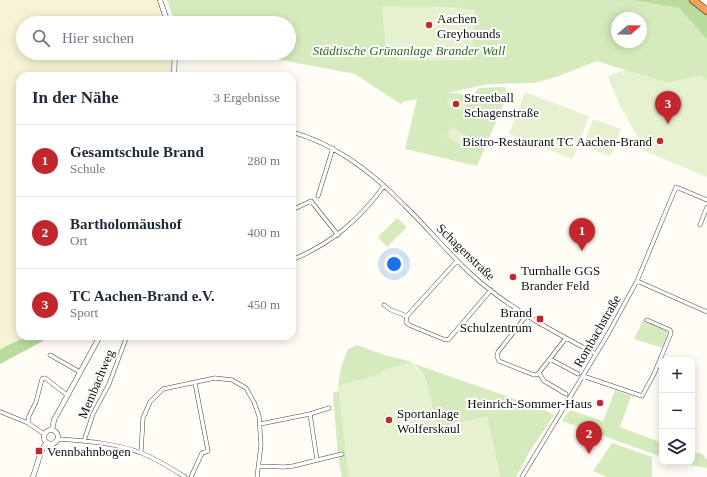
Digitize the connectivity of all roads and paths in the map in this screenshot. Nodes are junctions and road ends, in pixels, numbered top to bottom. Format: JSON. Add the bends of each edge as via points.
{"nodes":[{"id":1,"x":160,"y":0,"type":"edge"},
{"id":2,"x":693,"y":0,"type":"edge"},
{"id":3,"x":707,"y":11,"type":"edge"},
{"id":4,"x":166,"y":16,"type":"edge"},
{"id":5,"x":175,"y":60,"type":"edge"},
{"id":6,"x":174,"y":72,"type":"edge"},
{"id":7,"x":296,"y":133,"type":"edge"},
{"id":8,"x":333,"y":148,"type":"junction"},
{"id":9,"x":384,"y":186,"type":"junction"},
{"id":10,"x":318,"y":196,"type":"dead end"},
{"id":11,"x":707,"y":200,"type":"edge"},
{"id":12,"x":707,"y":207,"type":"edge"},
{"id":13,"x":296,"y":208,"type":"edge"},
{"id":14,"x":700,"y":225,"type":"dead end"},
{"id":15,"x":338,"y":235,"type":"junction"},
{"id":16,"x":296,"y":258,"type":"edge"},
{"id":17,"x":457,"y":261,"type":"junction"},
{"id":18,"x":637,"y":281,"type":"junction"},
{"id":19,"x":491,"y":290,"type":"junction"},
{"id":20,"x":384,"y":305,"type":"dead end"},
{"id":21,"x":707,"y":312,"type":"edge"},
{"id":22,"x":527,"y":315,"type":"junction"},
{"id":23,"x":407,"y":316,"type":"junction"},
{"id":24,"x":647,"y":320,"type":"dead end"},
{"id":25,"x":566,"y":338,"type":"junction"},
{"id":26,"x":98,"y":340,"type":"edge"},
{"id":27,"x":126,"y":340,"type":"edge"},
{"id":28,"x":596,"y":354,"type":"junction"},
{"id":29,"x":50,"y":355,"type":"dead end"},
{"id":30,"x":550,"y":359,"type":"junction"},
{"id":31,"x":80,"y":372,"type":"junction"},
{"id":32,"x":539,"y":373,"type":"junction"},
{"id":33,"x":578,"y":374,"type":"dead end"},
{"id":34,"x":583,"y":376,"type":"junction"},
{"id":35,"x":195,"y":383,"type":"junction"},
{"id":36,"x":566,"y":394,"type":"dead end"},
{"id":37,"x":67,"y":395,"type":"junction"},
{"id":38,"x":329,"y":408,"type":"dead end"},
{"id":39,"x":1,"y":412,"type":"dead end"},
{"id":40,"x":310,"y":414,"type":"junction"},
{"id":41,"x":28,"y":423,"type":"junction"},
{"id":42,"x":260,"y":424,"type":"junction"},
{"id":43,"x":52,"y":430,"type":"junction"},
{"id":44,"x":44,"y":434,"type":"junction"},
{"id":45,"x":58,"y":439,"type":"junction"},
{"id":46,"x":84,"y":441,"type":"junction"},
{"id":47,"x":46,"y":442,"type":"junction"},
{"id":48,"x":141,"y":452,"type":"junction"},
{"id":49,"x":342,"y":454,"type":"dead end"},
{"id":50,"x":317,"y":460,"type":"junction"},
{"id":51,"x":259,"y":466,"type":"junction"},
{"id":52,"x":33,"y":477,"type":"edge"},
{"id":53,"x":185,"y":477,"type":"edge"},
{"id":54,"x":191,"y":477,"type":"edge"},
{"id":55,"x":257,"y":477,"type":"edge"},
{"id":56,"x":522,"y":477,"type":"edge"}],
"edges":[{"from":1,"to":4,"type":"street"},
{"from":2,"to":3,"type":"highway"},
{"from":5,"to":6,"type":"street"},
{"from":7,"to":8,"type":"street","name":"Schagenstraße"},
{"from":8,"to":9,"type":"street","name":"Schagenstraße"},
{"from":8,"to":10,"type":"street"},
{"from":9,"to":15,"type":"street","via":[[356,220]]},
{"from":9,"to":17,"type":"street","name":"Schagenstraße"},
{"from":11,"to":18,"type":"street","name":"Rombachstraße","via":[[676,188]]},
{"from":12,"to":14,"type":"street"},
{"from":13,"to":15,"type":"street","via":[[311,201]]},
{"from":15,"to":16,"type":"street"},
{"from":17,"to":19,"type":"street","name":"Schagenstraße"},
{"from":17,"to":23,"type":"street"},
{"from":18,"to":21,"type":"street"},
{"from":18,"to":28,"type":"street","name":"Rombachstraße"},
{"from":19,"to":22,"type":"street","name":"Schagenstraße"},
{"from":19,"to":23,"type":"street","via":[[448,340],[409,325],[406,322]]},
{"from":20,"to":23,"type":"street"},
{"from":22,"to":25,"type":"street","name":"Schagenstraße"},
{"from":22,"to":32,"type":"street","via":[[496,356],[502,362],[534,375]]},
{"from":24,"to":34,"type":"street","via":[[670,330],[671,333],[642,396]]},
{"from":25,"to":28,"type":"street","name":"Schagenstraße"},
{"from":25,"to":30,"type":"street"},
{"from":26,"to":31,"type":"street"},
{"from":27,"to":46,"type":"street","name":"Membachweg"},
{"from":28,"to":34,"type":"street","name":"Rombachstraße"},
{"from":29,"to":31,"type":"street"},
{"from":30,"to":32,"type":"street"},
{"from":30,"to":33,"type":"street"},
{"from":31,"to":37,"type":"street"},
{"from":32,"to":36,"type":"street","via":[[544,381]]},
{"from":34,"to":56,"type":"street","name":"Rombachstraße"},
{"from":35,"to":42,"type":"street","via":[[215,378],[232,380],[246,388],[254,402]]},
{"from":35,"to":48,"type":"street","via":[[163,389],[150,402],[143,418]]},
{"from":35,"to":54,"type":"street","via":[[208,451],[202,453]]},
{"from":37,"to":41,"type":"street","via":[[45,378],[42,379]]},
{"from":37,"to":43,"type":"street","via":[[54,420]]},
{"from":38,"to":40,"type":"street"},
{"from":39,"to":41,"type":"street"},
{"from":40,"to":42,"type":"street"},
{"from":40,"to":50,"type":"street"},
{"from":41,"to":44,"type":"street"},
{"from":42,"to":51,"type":"street"},
{"from":43,"to":44,"type":"street"},
{"from":43,"to":45,"type":"street"},
{"from":44,"to":47,"type":"street"},
{"from":45,"to":46,"type":"street"},
{"from":45,"to":47,"type":"street","via":[[53,444]]},
{"from":46,"to":48,"type":"street"},
{"from":47,"to":52,"type":"street"},
{"from":48,"to":53,"type":"street"},
{"from":49,"to":50,"type":"street"},
{"from":50,"to":51,"type":"street","via":[[284,467]]},
{"from":51,"to":55,"type":"street"}]}
